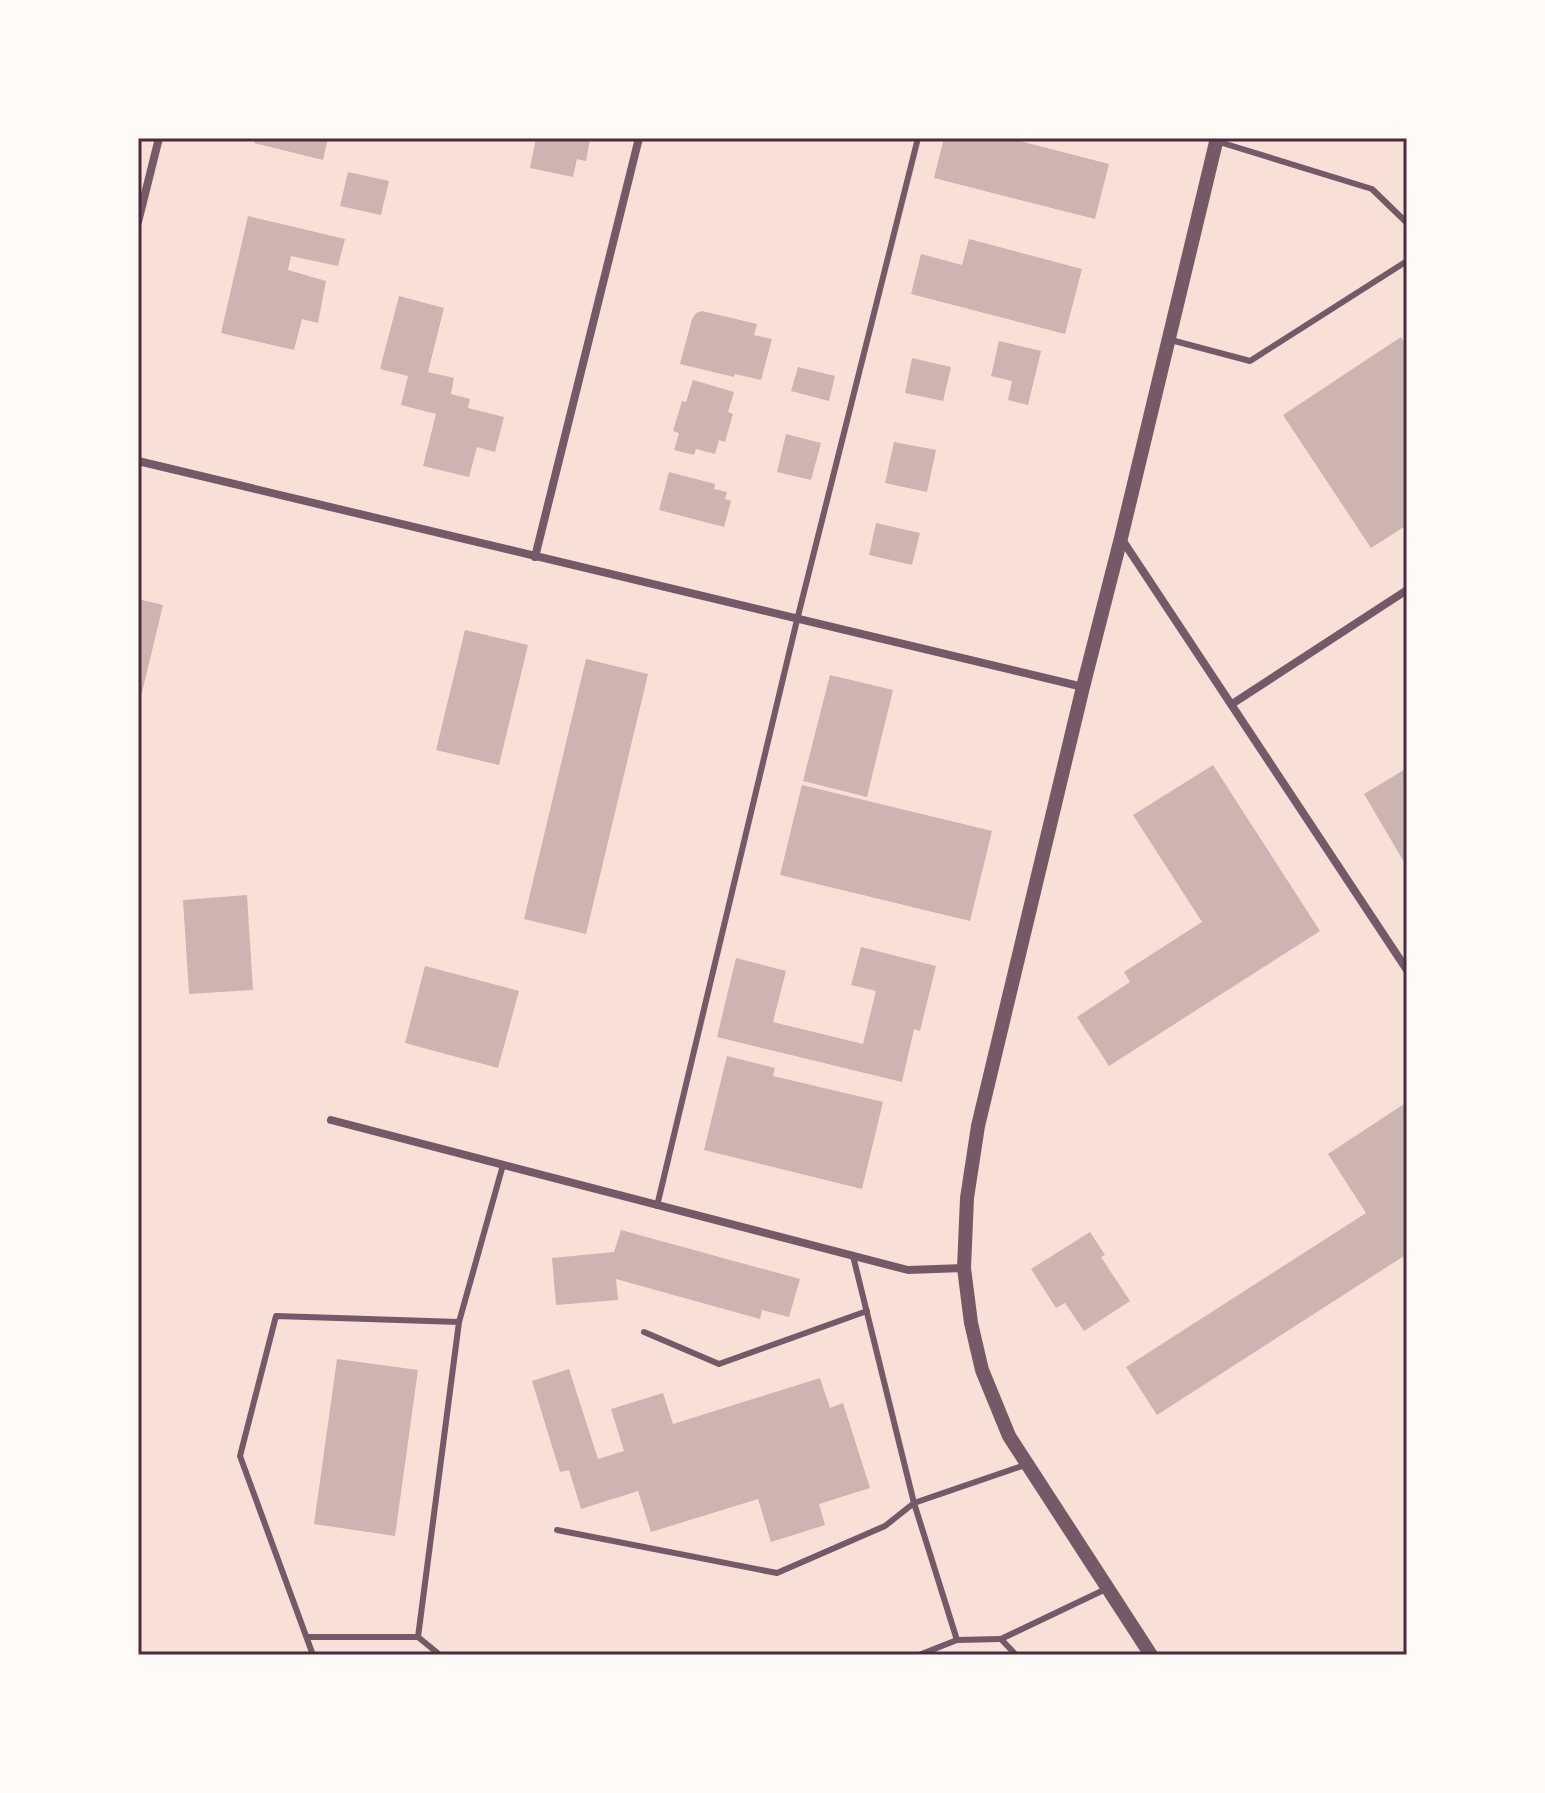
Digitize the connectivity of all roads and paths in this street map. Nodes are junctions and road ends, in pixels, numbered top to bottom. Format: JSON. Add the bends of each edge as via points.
{"nodes":[{"id":1,"x":159,"y":138,"type":"edge"},
{"id":2,"x":639,"y":138,"type":"edge"},
{"id":3,"x":918,"y":138,"type":"edge"},
{"id":4,"x":1217,"y":139,"type":"edge"},
{"id":5,"x":138,"y":222,"type":"edge"},
{"id":6,"x":1407,"y":223,"type":"edge"},
{"id":7,"x":1407,"y":261,"type":"edge"},
{"id":8,"x":1169,"y":340,"type":"junction"},
{"id":9,"x":138,"y":461,"type":"edge"},
{"id":10,"x":1121,"y":538,"type":"junction"},
{"id":11,"x":535,"y":557,"type":"junction"},
{"id":12,"x":1407,"y":590,"type":"edge"},
{"id":13,"x":797,"y":620,"type":"junction"},
{"id":14,"x":1083,"y":687,"type":"junction"},
{"id":15,"x":1232,"y":704,"type":"junction"},
{"id":16,"x":1407,"y":970,"type":"edge"},
{"id":17,"x":331,"y":1120,"type":"dead end"},
{"id":18,"x":503,"y":1165,"type":"junction"},
{"id":19,"x":657,"y":1206,"type":"junction"},
{"id":20,"x":853,"y":1256,"type":"junction"},
{"id":21,"x":964,"y":1268,"type":"junction"},
{"id":22,"x":867,"y":1311,"type":"junction"},
{"id":23,"x":459,"y":1322,"type":"junction"},
{"id":24,"x":644,"y":1332,"type":"dead end"},
{"id":25,"x":1028,"y":1464,"type":"junction"},
{"id":26,"x":914,"y":1503,"type":"junction"},
{"id":27,"x":557,"y":1530,"type":"dead end"},
{"id":28,"x":1108,"y":1588,"type":"junction"},
{"id":29,"x":308,"y":1637,"type":"junction"},
{"id":30,"x":418,"y":1637,"type":"junction"},
{"id":31,"x":1001,"y":1639,"type":"junction"},
{"id":32,"x":957,"y":1640,"type":"junction"},
{"id":33,"x":313,"y":1655,"type":"edge"},
{"id":34,"x":440,"y":1655,"type":"edge"},
{"id":35,"x":919,"y":1655,"type":"edge"},
{"id":36,"x":1016,"y":1655,"type":"edge"},
{"id":37,"x":1151,"y":1655,"type":"edge"}],
"edges":[{"from":1,"to":5,"type":"street"},
{"from":2,"to":11,"type":"street"},
{"from":3,"to":13,"type":"lane"},
{"from":4,"to":6,"type":"lane","via":[[1372,189]]},
{"from":4,"to":8,"type":"street"},
{"from":7,"to":8,"type":"lane","via":[[1250,361]]},
{"from":8,"to":10,"type":"street"},
{"from":9,"to":11,"type":"street"},
{"from":10,"to":14,"type":"street"},
{"from":10,"to":15,"type":"street"},
{"from":11,"to":13,"type":"street"},
{"from":12,"to":15,"type":"street"},
{"from":13,"to":14,"type":"street"},
{"from":13,"to":19,"type":"lane"},
{"from":14,"to":21,"type":"street","via":[[978,1126]]},
{"from":15,"to":16,"type":"street"},
{"from":17,"to":18,"type":"street"},
{"from":18,"to":19,"type":"street"},
{"from":18,"to":23,"type":"lane"},
{"from":19,"to":20,"type":"street"},
{"from":20,"to":21,"type":"street","via":[[908,1270]]},
{"from":20,"to":22,"type":"lane"},
{"from":21,"to":25,"type":"street","via":[[982,1370],[1009,1436]]},
{"from":22,"to":24,"type":"lane","via":[[719,1364]]},
{"from":22,"to":26,"type":"lane"},
{"from":23,"to":29,"type":"lane","via":[[276,1316],[240,1456]]},
{"from":23,"to":30,"type":"lane"},
{"from":25,"to":26,"type":"lane"},
{"from":25,"to":28,"type":"street"},
{"from":26,"to":27,"type":"lane","via":[[885,1526],[777,1573]]},
{"from":26,"to":32,"type":"lane"},
{"from":28,"to":31,"type":"lane"},
{"from":28,"to":37,"type":"street"},
{"from":29,"to":30,"type":"lane"},
{"from":29,"to":33,"type":"lane"},
{"from":30,"to":34,"type":"lane"},
{"from":31,"to":32,"type":"lane"},
{"from":31,"to":36,"type":"lane"},
{"from":32,"to":35,"type":"lane"}]}
